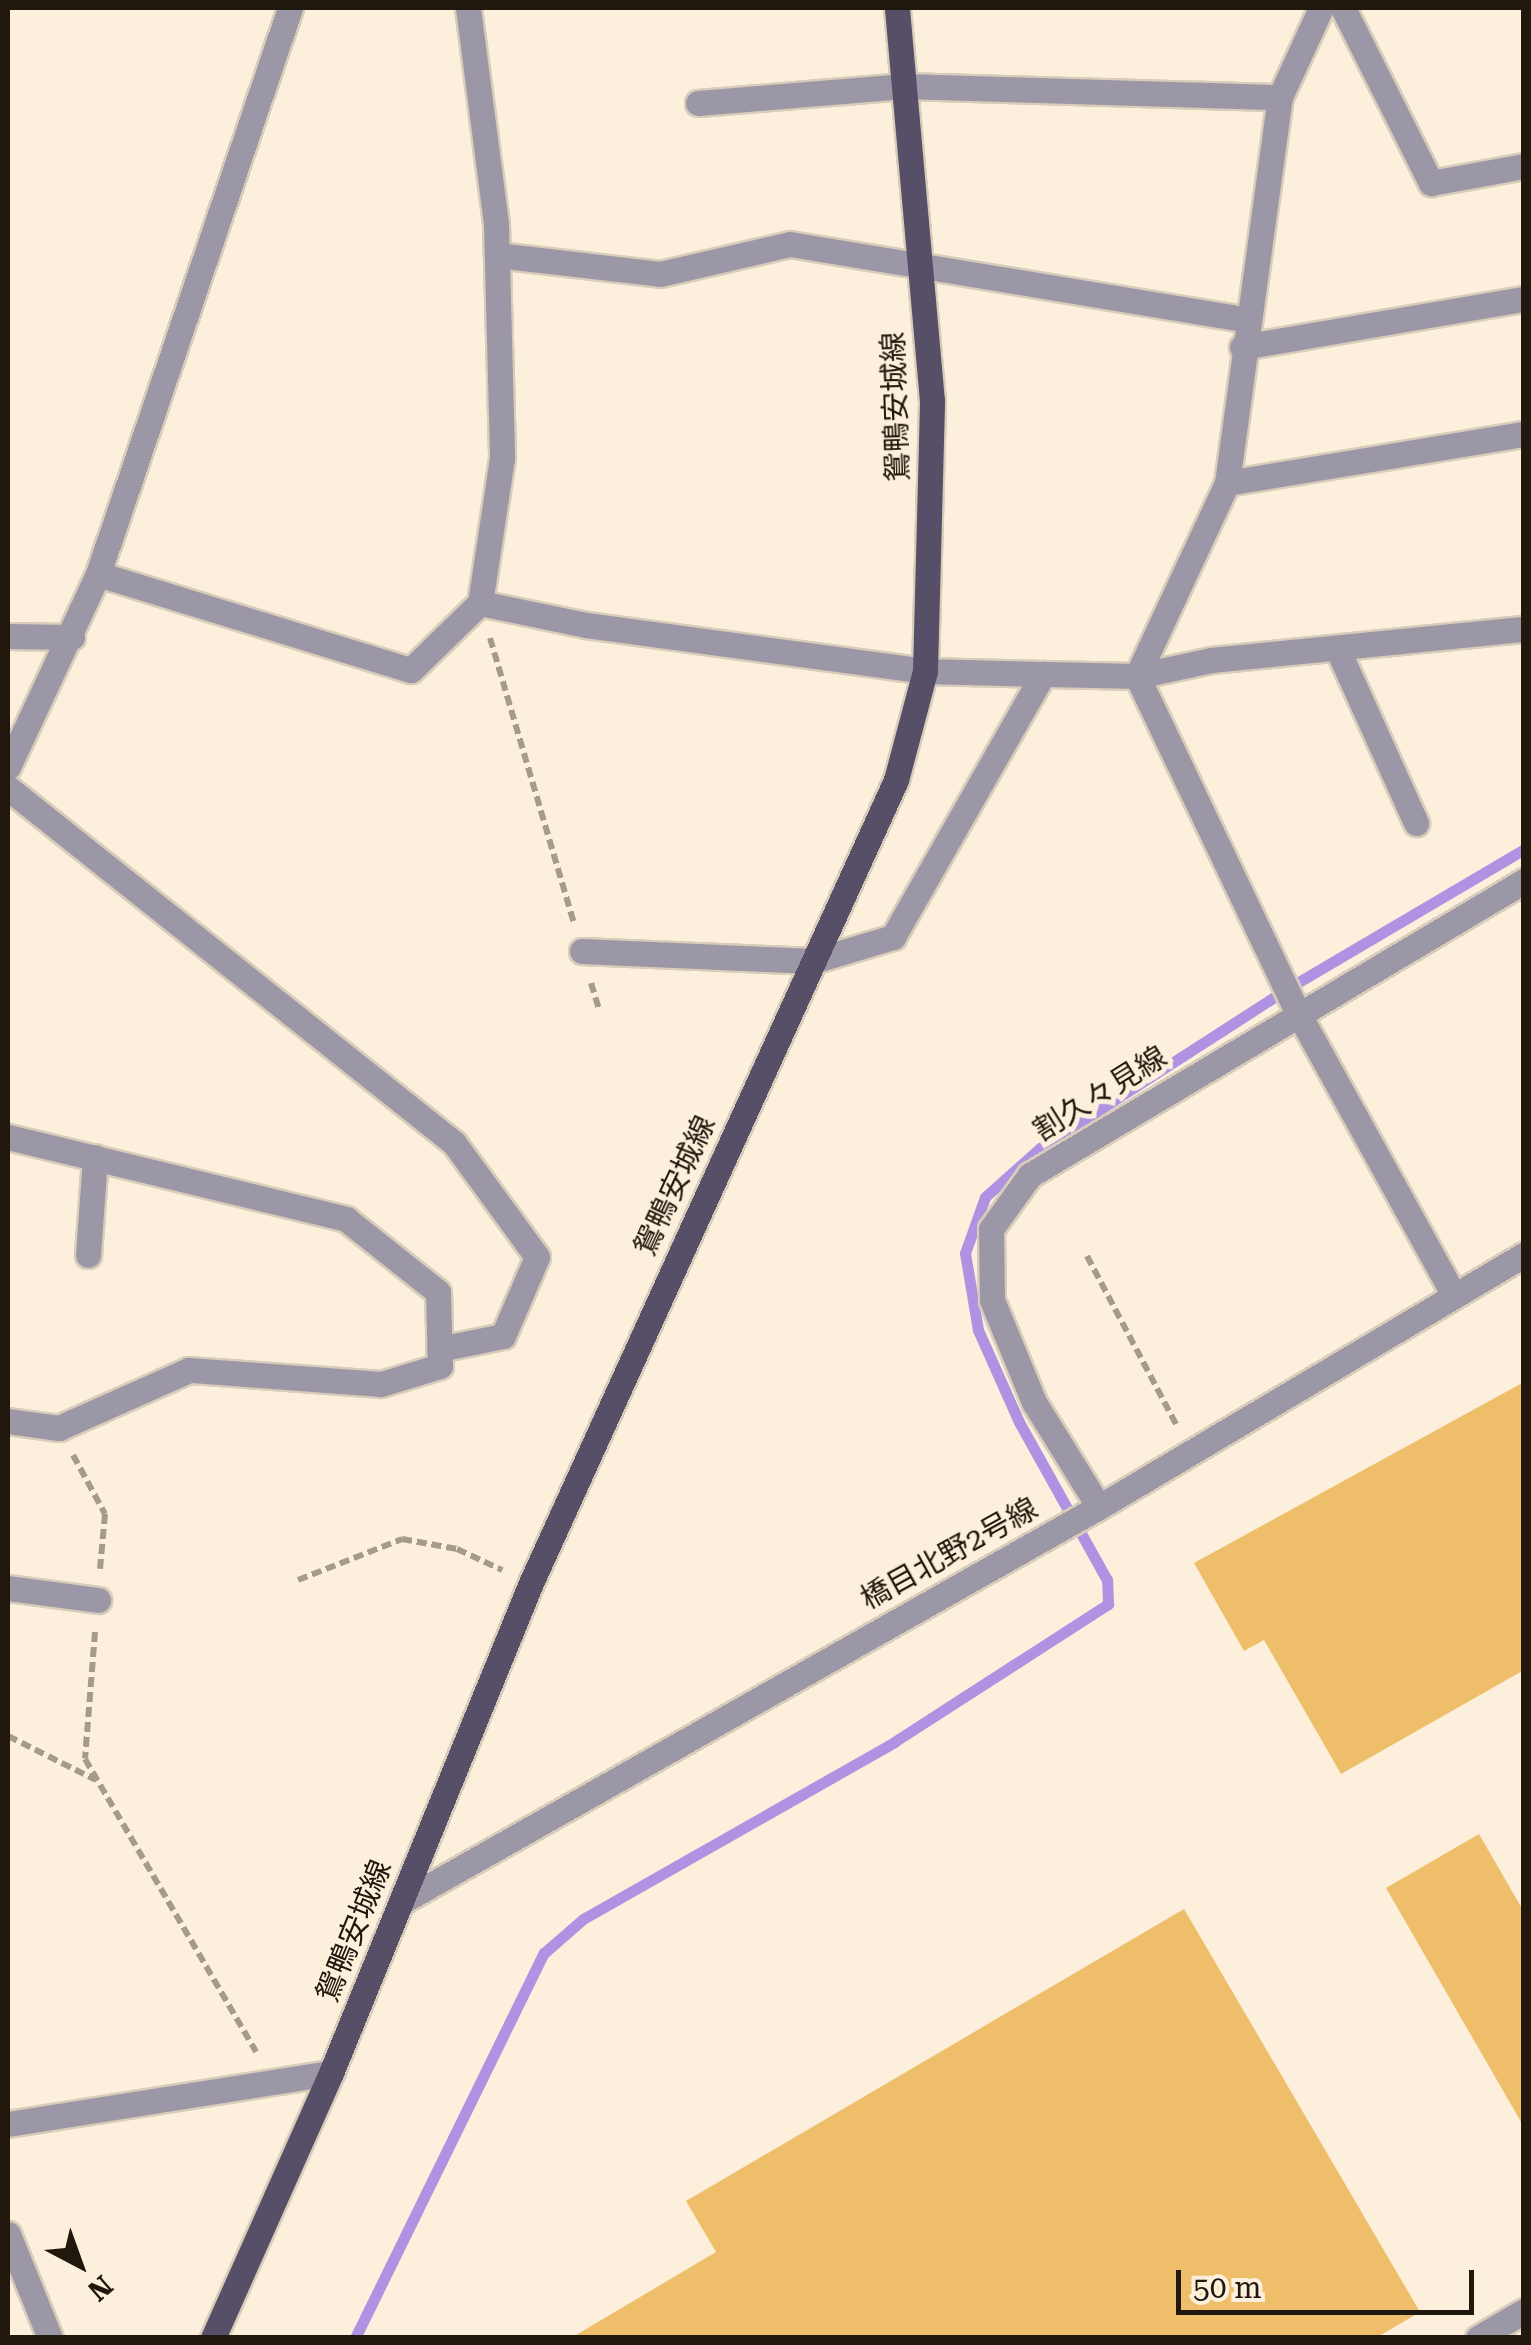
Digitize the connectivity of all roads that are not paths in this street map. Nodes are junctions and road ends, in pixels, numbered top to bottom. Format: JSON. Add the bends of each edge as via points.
{"nodes":[{"id":1,"x":290,"y":8,"type":"edge"},
{"id":2,"x":468,"y":8,"type":"edge"},
{"id":3,"x":897,"y":8,"type":"edge"},
{"id":4,"x":1321,"y":8,"type":"edge"},
{"id":5,"x":1344,"y":8,"type":"edge"},
{"id":6,"x":904,"y":86,"type":"junction"},
{"id":7,"x":1280,"y":98,"type":"junction"},
{"id":8,"x":698,"y":103,"type":"dead end"},
{"id":9,"x":1524,"y":166,"type":"edge"},
{"id":10,"x":497,"y":255,"type":"junction"},
{"id":11,"x":920,"y":270,"type":"junction"},
{"id":12,"x":1524,"y":299,"type":"edge"},
{"id":13,"x":1246,"y":320,"type":"junction"},
{"id":14,"x":1242,"y":347,"type":"junction"},
{"id":15,"x":1524,"y":434,"type":"edge"},
{"id":16,"x":1227,"y":482,"type":"junction"},
{"id":17,"x":98,"y":574,"type":"junction"},
{"id":18,"x":480,"y":603,"type":"junction"},
{"id":19,"x":1524,"y":629,"type":"edge"},
{"id":20,"x":8,"y":636,"type":"edge"},
{"id":21,"x":72,"y":637,"type":"junction"},
{"id":22,"x":1338,"y":650,"type":"junction"},
{"id":23,"x":925,"y":670,"type":"junction"},
{"id":24,"x":1043,"y":674,"type":"junction"},
{"id":25,"x":1137,"y":676,"type":"junction"},
{"id":26,"x":8,"y":767,"type":"edge"},
{"id":27,"x":8,"y":788,"type":"edge"},
{"id":28,"x":1416,"y":822,"type":"dead end"},
{"id":29,"x":1524,"y":881,"type":"edge"},
{"id":30,"x":582,"y":951,"type":"road end"},
{"id":31,"x":813,"y":962,"type":"junction"},
{"id":32,"x":1297,"y":1012,"type":"junction"},
{"id":33,"x":8,"y":1137,"type":"edge"},
{"id":34,"x":95,"y":1157,"type":"junction"},
{"id":35,"x":88,"y":1255,"type":"dead end"},
{"id":36,"x":1524,"y":1255,"type":"edge"},
{"id":37,"x":1454,"y":1295,"type":"junction"},
{"id":38,"x":440,"y":1349,"type":"junction"},
{"id":39,"x":8,"y":1421,"type":"edge"},
{"id":40,"x":1099,"y":1507,"type":"junction"},
{"id":41,"x":8,"y":1588,"type":"edge"},
{"id":42,"x":98,"y":1600,"type":"road end"},
{"id":43,"x":401,"y":1902,"type":"junction"},
{"id":44,"x":332,"y":2073,"type":"junction"},
{"id":45,"x":8,"y":2124,"type":"edge"},
{"id":46,"x":8,"y":2234,"type":"edge"},
{"id":47,"x":13,"y":2268,"type":"edge"},
{"id":48,"x":1524,"y":2311,"type":"edge"},
{"id":49,"x":46,"y":2336,"type":"edge"},
{"id":50,"x":213,"y":2338,"type":"edge"},
{"id":51,"x":1478,"y":2338,"type":"edge"}],
"edges":[{"from":1,"to":17,"type":"street"},
{"from":2,"to":10,"type":"street"},
{"from":3,"to":6,"type":"main road","name":"鴛鴨安城線"},
{"from":4,"to":7,"type":"street"},
{"from":5,"to":9,"type":"street","via":[[1431,183]]},
{"from":6,"to":7,"type":"street"},
{"from":6,"to":8,"type":"street"},
{"from":6,"to":11,"type":"main road","name":"鴛鴨安城線"},
{"from":7,"to":13,"type":"street"},
{"from":10,"to":11,"type":"street","via":[[660,274],[790,244]]},
{"from":10,"to":18,"type":"street","via":[[502,458]]},
{"from":11,"to":13,"type":"street"},
{"from":11,"to":23,"type":"main road","name":"鴛鴨安城線","via":[[932,401]]},
{"from":12,"to":14,"type":"street"},
{"from":13,"to":14,"type":"street"},
{"from":14,"to":16,"type":"street"},
{"from":15,"to":16,"type":"street"},
{"from":16,"to":25,"type":"street"},
{"from":17,"to":18,"type":"street","via":[[411,670]]},
{"from":17,"to":21,"type":"street"},
{"from":18,"to":23,"type":"street","via":[[586,625]]},
{"from":19,"to":22,"type":"street"},
{"from":20,"to":21,"type":"street"},
{"from":21,"to":26,"type":"street"},
{"from":22,"to":25,"type":"street"},
{"from":22,"to":28,"type":"street"},
{"from":23,"to":24,"type":"street"},
{"from":23,"to":31,"type":"main road","name":"鴛鴨安城線","via":[[896,780]]},
{"from":24,"to":25,"type":"street"},
{"from":24,"to":31,"type":"street","via":[[893,937]]},
{"from":25,"to":32,"type":"street"},
{"from":27,"to":38,"type":"street","via":[[454,1143],[537,1258],[503,1336]]},
{"from":29,"to":32,"type":"street","name":"割久々見線"},
{"from":30,"to":31,"type":"street"},
{"from":31,"to":43,"type":"main road","name":"鴛鴨安城線","via":[[530,1583]]},
{"from":32,"to":37,"type":"street"},
{"from":32,"to":40,"type":"street","name":"割久々見線","via":[[1030,1176],[992,1229],[992,1300],[1034,1402]]},
{"from":33,"to":34,"type":"street"},
{"from":34,"to":35,"type":"street"},
{"from":34,"to":38,"type":"street","via":[[346,1219],[438,1292]]},
{"from":36,"to":37,"type":"street","name":"橋目北野2号線"},
{"from":37,"to":40,"type":"street","name":"橋目北野2号線"},
{"from":38,"to":39,"type":"street","via":[[440,1366],[380,1384],[189,1370],[59,1428]]},
{"from":40,"to":43,"type":"street","name":"橋目北野2号線"},
{"from":41,"to":42,"type":"street"},
{"from":43,"to":44,"type":"main road","name":"鴛鴨安城線"},
{"from":44,"to":45,"type":"street"},
{"from":44,"to":50,"type":"main road","name":"鴛鴨安城線"},
{"from":46,"to":47,"type":"street"},
{"from":47,"to":49,"type":"street"},
{"from":48,"to":51,"type":"street"}]}
